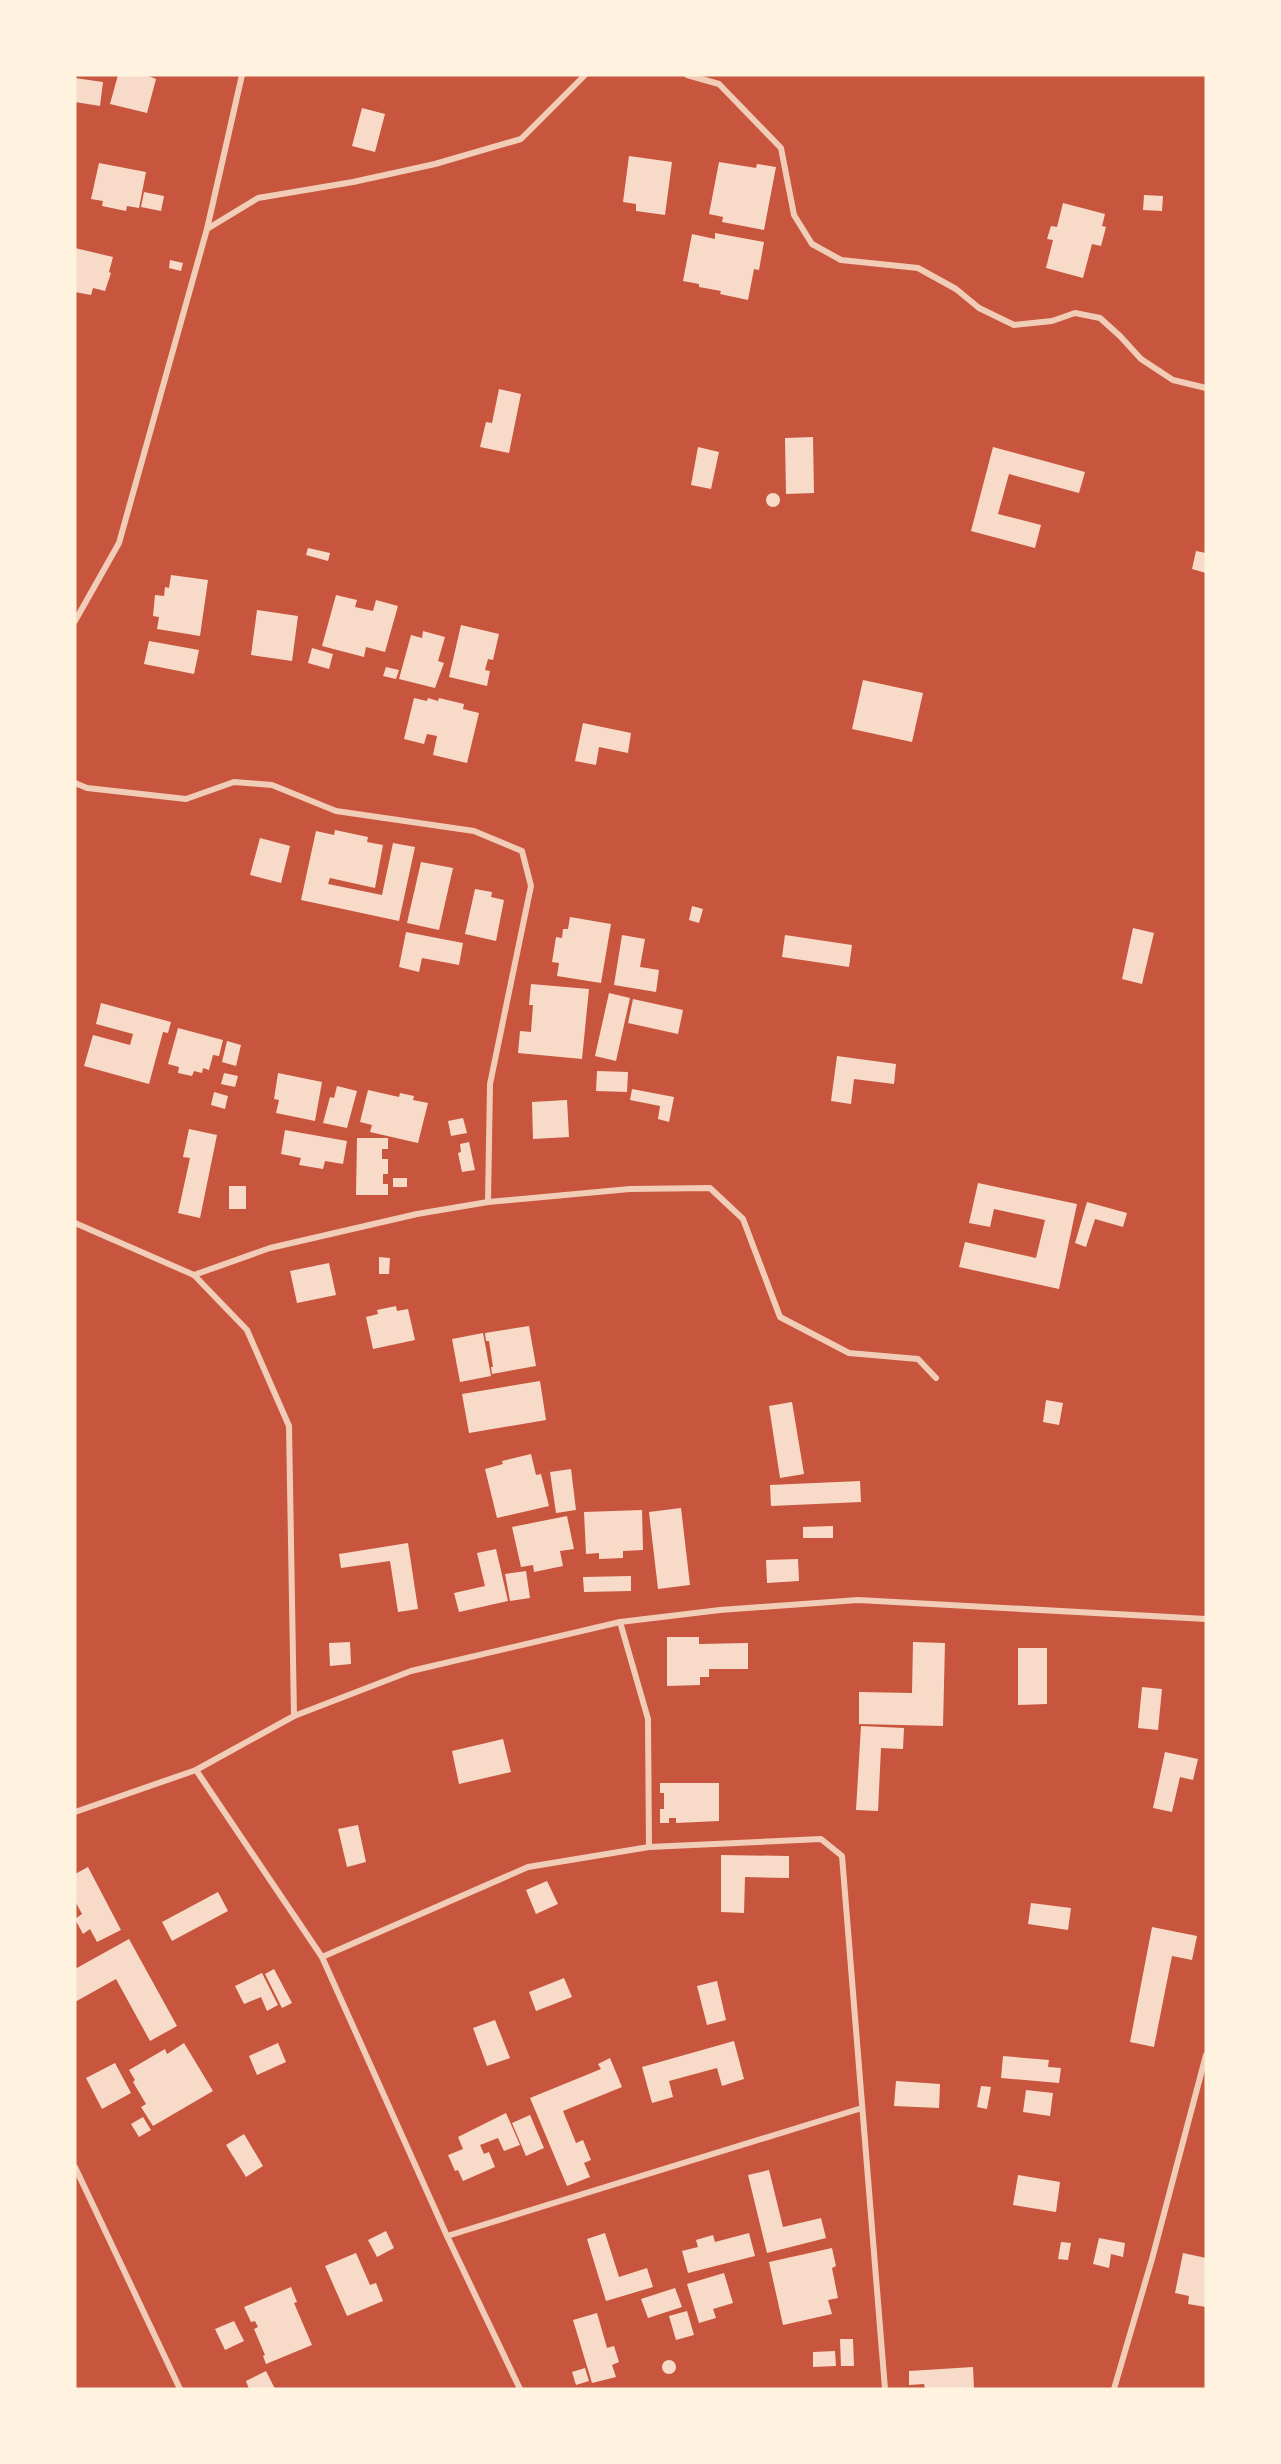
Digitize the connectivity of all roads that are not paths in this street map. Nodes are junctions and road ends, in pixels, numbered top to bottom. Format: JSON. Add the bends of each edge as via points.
{"nodes":[{"id":1,"x":242,"y":75,"type":"edge"},
{"id":2,"x":585,"y":75,"type":"edge"},
{"id":3,"x":687,"y":75,"type":"edge"},
{"id":4,"x":207,"y":229,"type":"junction"},
{"id":5,"x":1206,"y":388,"type":"edge"},
{"id":6,"x":75,"y":621,"type":"edge"},
{"id":7,"x":75,"y":783,"type":"edge"},
{"id":8,"x":488,"y":1202,"type":"junction"},
{"id":9,"x":75,"y":1223,"type":"edge"},
{"id":10,"x":194,"y":1275,"type":"junction"},
{"id":11,"x":936,"y":1378,"type":"dead end"},
{"id":12,"x":1206,"y":1619,"type":"edge"},
{"id":13,"x":621,"y":1622,"type":"junction"},
{"id":14,"x":294,"y":1716,"type":"junction"},
{"id":15,"x":196,"y":1770,"type":"junction"},
{"id":16,"x":75,"y":1812,"type":"edge"},
{"id":17,"x":649,"y":1847,"type":"junction"},
{"id":18,"x":322,"y":1957,"type":"junction"},
{"id":19,"x":1206,"y":2055,"type":"edge"},
{"id":20,"x":862,"y":2108,"type":"junction"},
{"id":21,"x":75,"y":2167,"type":"edge"},
{"id":22,"x":447,"y":2236,"type":"junction"},
{"id":23,"x":180,"y":2389,"type":"edge"},
{"id":24,"x":520,"y":2389,"type":"edge"},
{"id":25,"x":885,"y":2389,"type":"edge"},
{"id":26,"x":1114,"y":2389,"type":"edge"}],
"edges":[{"from":1,"to":4,"type":"street"},
{"from":2,"to":4,"type":"street","via":[[521,139],[435,164],[258,198]]},
{"from":3,"to":5,"type":"street","via":[[718,84],[781,148],[794,214],[812,244],[841,260],[918,268],[956,289],[979,308],[1014,325],[1052,321],[1075,313],[1100,318],[1141,359],[1173,380]]},
{"from":4,"to":6,"type":"street","via":[[120,543]]},
{"from":7,"to":8,"type":"street","via":[[87,788],[186,799],[234,782],[273,785],[336,811],[474,831],[522,851],[531,886],[490,1084]]},
{"from":8,"to":10,"type":"street","via":[[270,1248]]},
{"from":8,"to":11,"type":"street","via":[[630,1189],[710,1188],[743,1219],[780,1317],[849,1353],[918,1359]]},
{"from":9,"to":10,"type":"street"},
{"from":10,"to":14,"type":"street","via":[[247,1330],[289,1426]]},
{"from":12,"to":13,"type":"street","via":[[858,1600]]},
{"from":13,"to":14,"type":"street","via":[[411,1671]]},
{"from":13,"to":17,"type":"street","via":[[648,1719]]},
{"from":14,"to":15,"type":"street"},
{"from":15,"to":16,"type":"street"},
{"from":15,"to":18,"type":"street"},
{"from":17,"to":18,"type":"street","via":[[528,1867]]},
{"from":17,"to":20,"type":"street","via":[[821,1839],[842,1856]]},
{"from":18,"to":22,"type":"street"},
{"from":19,"to":26,"type":"street"},
{"from":20,"to":22,"type":"street"},
{"from":20,"to":25,"type":"street"},
{"from":21,"to":23,"type":"street"},
{"from":22,"to":24,"type":"street"}]}
